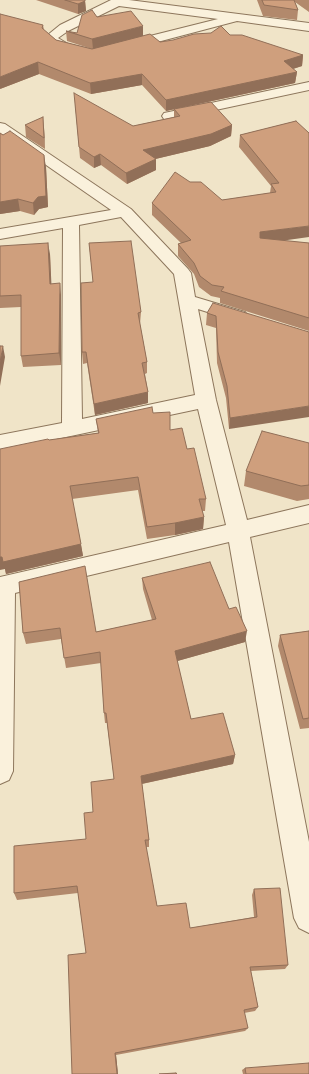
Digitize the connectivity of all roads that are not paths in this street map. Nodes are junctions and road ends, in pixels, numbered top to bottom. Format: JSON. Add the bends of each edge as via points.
{"nodes":[{"id":1,"x":117,"y":1,"type":"edge"},
{"id":2,"x":238,"y":17,"type":"junction"},
{"id":3,"x":309,"y":27,"type":"edge"},
{"id":4,"x":116,"y":49,"type":"edge"},
{"id":5,"x":85,"y":53,"type":"edge"},
{"id":6,"x":309,"y":86,"type":"edge"},
{"id":7,"x":168,"y":116,"type":"dead end"},
{"id":8,"x":0,"y":127,"type":"edge"},
{"id":9,"x":125,"y":212,"type":"junction"},
{"id":10,"x":71,"y":222,"type":"junction"},
{"id":11,"x":0,"y":234,"type":"edge"},
{"id":12,"x":186,"y":300,"type":"junction"},
{"id":13,"x":258,"y":322,"type":"edge"},
{"id":14,"x":206,"y":400,"type":"junction"},
{"id":15,"x":72,"y":428,"type":"junction"},
{"id":16,"x":0,"y":443,"type":"edge"},
{"id":17,"x":309,"y":514,"type":"edge"},
{"id":18,"x":238,"y":529,"type":"junction"},
{"id":19,"x":2,"y":587,"type":"edge"},
{"id":20,"x":0,"y":771,"type":"edge"},
{"id":21,"x":309,"y":918,"type":"edge"}],
"edges":[{"from":1,"to":2,"type":"street"},
{"from":1,"to":5,"type":"street","via":[[50,38],[64,47]]},
{"from":2,"to":3,"type":"street"},
{"from":2,"to":4,"type":"street"},
{"from":6,"to":7,"type":"street"},
{"from":8,"to":9,"type":"street"},
{"from":9,"to":10,"type":"street"},
{"from":9,"to":12,"type":"street","via":[[182,273]]},
{"from":10,"to":11,"type":"street"},
{"from":10,"to":15,"type":"street"},
{"from":12,"to":13,"type":"street"},
{"from":12,"to":14,"type":"street"},
{"from":14,"to":15,"type":"street"},
{"from":14,"to":18,"type":"street"},
{"from":15,"to":16,"type":"street"},
{"from":17,"to":18,"type":"street"},
{"from":18,"to":19,"type":"street"},
{"from":18,"to":21,"type":"street"},
{"from":19,"to":20,"type":"street"}]}
